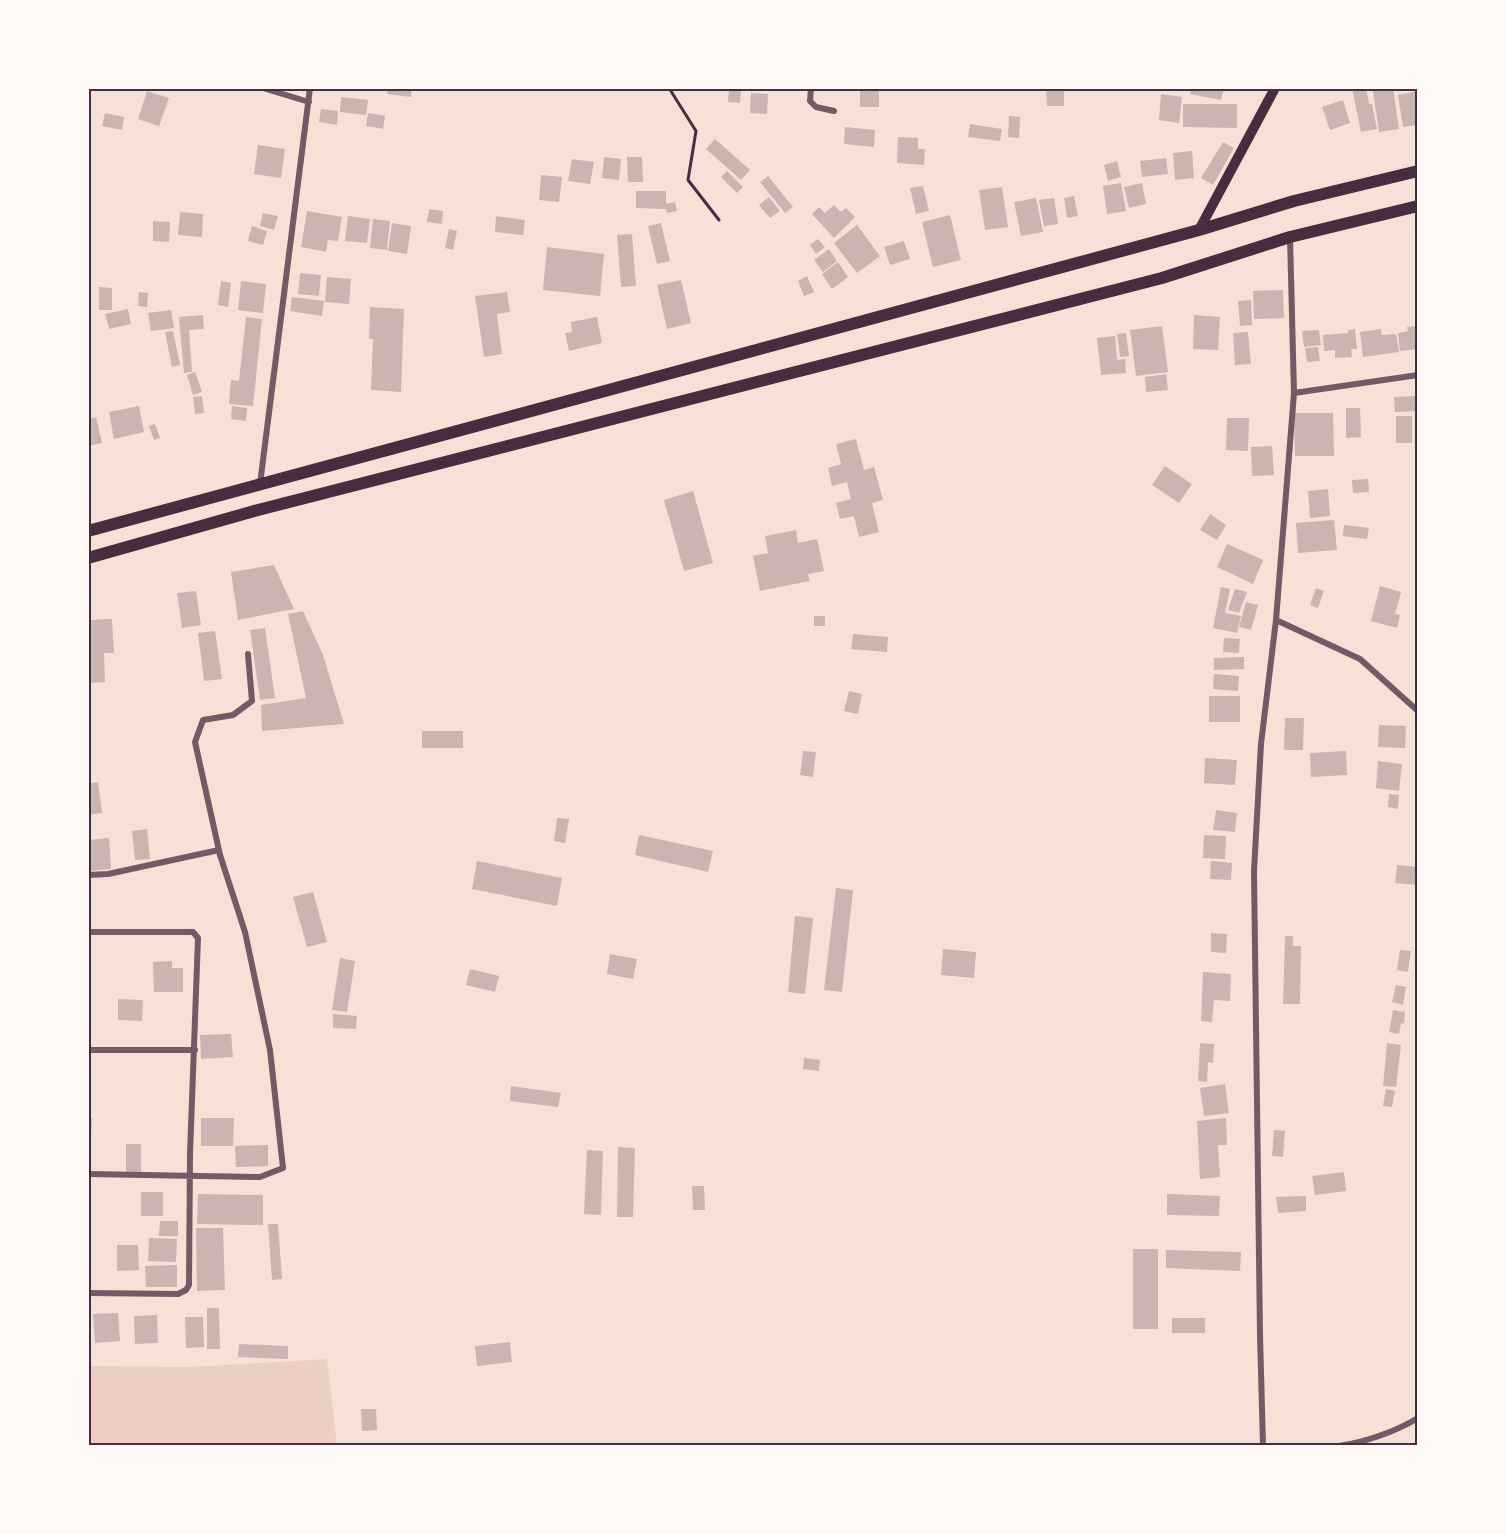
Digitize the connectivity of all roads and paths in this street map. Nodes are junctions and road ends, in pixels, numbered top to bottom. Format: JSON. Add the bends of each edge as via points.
{"nodes":[{"id":1,"x":263,"y":88,"type":"edge"},
{"id":2,"x":310,"y":88,"type":"edge"},
{"id":3,"x":669,"y":88,"type":"edge"},
{"id":4,"x":811,"y":88,"type":"edge"},
{"id":5,"x":1275,"y":88,"type":"edge"},
{"id":6,"x":309,"y":102,"type":"junction"},
{"id":7,"x":834,"y":111,"type":"dead end"},
{"id":8,"x":1418,"y":171,"type":"edge"},
{"id":9,"x":1418,"y":206,"type":"edge"},
{"id":10,"x":719,"y":220,"type":"dead end"},
{"id":11,"x":1199,"y":230,"type":"junction"},
{"id":12,"x":1290,"y":237,"type":"junction"},
{"id":13,"x":1418,"y":375,"type":"edge"},
{"id":14,"x":1294,"y":393,"type":"junction"},
{"id":15,"x":260,"y":484,"type":"junction"},
{"id":16,"x":88,"y":531,"type":"edge"},
{"id":17,"x":88,"y":558,"type":"edge"},
{"id":18,"x":1276,"y":620,"type":"junction"},
{"id":19,"x":248,"y":654,"type":"dead end"},
{"id":20,"x":1418,"y":711,"type":"edge"},
{"id":21,"x":219,"y":850,"type":"junction"},
{"id":22,"x":88,"y":875,"type":"edge"},
{"id":23,"x":88,"y":932,"type":"edge"},
{"id":24,"x":88,"y":1050,"type":"edge"},
{"id":25,"x":195,"y":1050,"type":"junction"},
{"id":26,"x":88,"y":1174,"type":"edge"},
{"id":27,"x":190,"y":1175,"type":"junction"},
{"id":28,"x":88,"y":1293,"type":"edge"},
{"id":29,"x":1418,"y":1418,"type":"edge"},
{"id":30,"x":1355,"y":1444,"type":"edge"},
{"id":31,"x":1263,"y":1446,"type":"edge"},
{"id":32,"x":1339,"y":1446,"type":"edge"}],
"edges":[{"from":1,"to":6,"type":"street"},
{"from":2,"to":6,"type":"street"},
{"from":3,"to":10,"type":"path","via":[[696,131],[688,180]]},
{"from":4,"to":7,"type":"street","via":[[810,101],[816,107]]},
{"from":5,"to":11,"type":"main road"},
{"from":6,"to":15,"type":"street"},
{"from":8,"to":11,"type":"highway","via":[[1294,201]]},
{"from":9,"to":12,"type":"highway"},
{"from":11,"to":15,"type":"highway"},
{"from":12,"to":14,"type":"street"},
{"from":12,"to":17,"type":"highway","via":[[1162,278],[258,510]]},
{"from":13,"to":14,"type":"street"},
{"from":14,"to":18,"type":"street"},
{"from":15,"to":16,"type":"highway"},
{"from":18,"to":20,"type":"street","via":[[1360,659]]},
{"from":18,"to":31,"type":"street","via":[[1261,744],[1254,871]]},
{"from":19,"to":21,"type":"street","via":[[252,701],[233,715],[203,720],[195,742]]},
{"from":21,"to":22,"type":"street"},
{"from":21,"to":27,"type":"street","via":[[244,932],[270,1050],[283,1168],[260,1177]]},
{"from":23,"to":25,"type":"street","via":[[197,935]]},
{"from":24,"to":25,"type":"street"},
{"from":25,"to":27,"type":"street"},
{"from":26,"to":27,"type":"street"},
{"from":27,"to":28,"type":"street","via":[[186,1290],[178,1294]]},
{"from":29,"to":30,"type":"street"},
{"from":30,"to":32,"type":"street"}]}
